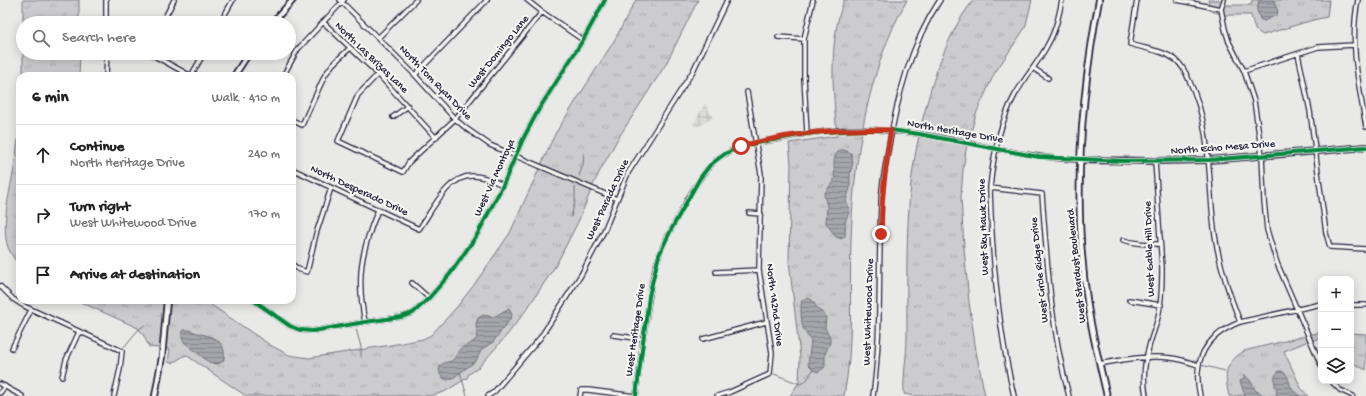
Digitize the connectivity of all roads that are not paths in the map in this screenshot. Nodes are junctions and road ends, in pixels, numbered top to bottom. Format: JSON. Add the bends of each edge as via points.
{"nodes":[{"id":1,"x":106,"y":0,"type":"edge"},
{"id":2,"x":232,"y":0,"type":"edge"},
{"id":3,"x":293,"y":0,"type":"edge"},
{"id":4,"x":416,"y":0,"type":"edge"},
{"id":5,"x":487,"y":0,"type":"edge"},
{"id":6,"x":527,"y":0,"type":"edge"},
{"id":7,"x":605,"y":0,"type":"edge"},
{"id":8,"x":727,"y":0,"type":"edge"},
{"id":9,"x":813,"y":0,"type":"edge"},
{"id":10,"x":940,"y":0,"type":"edge"},
{"id":11,"x":1062,"y":0,"type":"edge"},
{"id":12,"x":1099,"y":0,"type":"edge"},
{"id":13,"x":1137,"y":0,"type":"edge"},
{"id":14,"x":1177,"y":0,"type":"edge"},
{"id":15,"x":1224,"y":0,"type":"edge"},
{"id":16,"x":1358,"y":0,"type":"edge"},
{"id":17,"x":172,"y":1,"type":"edge"},
{"id":18,"x":342,"y":1,"type":"edge"},
{"id":19,"x":1221,"y":9,"type":"junction"},
{"id":20,"x":542,"y":12,"type":"junction"},
{"id":21,"x":106,"y":16,"type":"edge"},
{"id":22,"x":165,"y":16,"type":"edge"},
{"id":23,"x":224,"y":16,"type":"edge"},
{"id":24,"x":278,"y":16,"type":"edge"},
{"id":25,"x":322,"y":22,"type":"junction"},
{"id":26,"x":778,"y":36,"type":"dead end"},
{"id":27,"x":378,"y":38,"type":"junction"},
{"id":28,"x":804,"y":39,"type":"junction"},
{"id":29,"x":583,"y":40,"type":"junction"},
{"id":30,"x":1354,"y":45,"type":"junction"},
{"id":31,"x":350,"y":48,"type":"junction"},
{"id":32,"x":296,"y":53,"type":"edge"},
{"id":33,"x":1298,"y":54,"type":"junction"},
{"id":34,"x":107,"y":60,"type":"edge"},
{"id":35,"x":162,"y":60,"type":"edge"},
{"id":36,"x":200,"y":60,"type":"edge"},
{"id":37,"x":244,"y":60,"type":"edge"},
{"id":38,"x":292,"y":60,"type":"edge"},
{"id":39,"x":1033,"y":68,"type":"junction"},
{"id":40,"x":1244,"y":71,"type":"junction"},
{"id":41,"x":106,"y":72,"type":"edge"},
{"id":42,"x":184,"y":72,"type":"edge"},
{"id":43,"x":193,"y":72,"type":"edge"},
{"id":44,"x":237,"y":72,"type":"edge"},
{"id":45,"x":285,"y":72,"type":"edge"},
{"id":46,"x":378,"y":74,"type":"junction"},
{"id":47,"x":415,"y":75,"type":"junction"},
{"id":48,"x":1048,"y":78,"type":"dead end"},
{"id":49,"x":748,"y":92,"type":"dead end"},
{"id":50,"x":408,"y":106,"type":"junction"},
{"id":51,"x":393,"y":117,"type":"dead end"},
{"id":52,"x":455,"y":120,"type":"junction"},
{"id":53,"x":296,"y":122,"type":"edge"},
{"id":54,"x":1366,"y":127,"type":"edge"},
{"id":55,"x":891,"y":130,"type":"junction"},
{"id":56,"x":808,"y":133,"type":"junction"},
{"id":57,"x":436,"y":138,"type":"junction"},
{"id":58,"x":756,"y":143,"type":"junction"},
{"id":59,"x":1366,"y":147,"type":"edge"},
{"id":60,"x":995,"y":149,"type":"junction"},
{"id":61,"x":1315,"y":151,"type":"junction"},
{"id":62,"x":1262,"y":155,"type":"junction"},
{"id":63,"x":516,"y":156,"type":"junction"},
{"id":64,"x":1080,"y":160,"type":"junction"},
{"id":65,"x":1209,"y":160,"type":"junction"},
{"id":66,"x":1155,"y":161,"type":"junction"},
{"id":67,"x":469,"y":170,"type":"dead end"},
{"id":68,"x":296,"y":171,"type":"edge"},
{"id":69,"x":469,"y":176,"type":"junction"},
{"id":70,"x":503,"y":185,"type":"junction"},
{"id":71,"x":331,"y":188,"type":"junction"},
{"id":72,"x":990,"y":188,"type":"junction"},
{"id":73,"x":617,"y":199,"type":"junction"},
{"id":74,"x":378,"y":210,"type":"junction"},
{"id":75,"x":749,"y":213,"type":"dead end"},
{"id":76,"x":761,"y":214,"type":"junction"},
{"id":77,"x":1123,"y":240,"type":"dead end"},
{"id":78,"x":1160,"y":244,"type":"junction"},
{"id":79,"x":1366,"y":250,"type":"edge"},
{"id":80,"x":296,"y":267,"type":"edge"},
{"id":81,"x":759,"y":270,"type":"junction"},
{"id":82,"x":716,"y":272,"type":"dead end"},
{"id":83,"x":412,"y":283,"type":"dead end"},
{"id":84,"x":0,"y":286,"type":"edge"},
{"id":85,"x":429,"y":298,"type":"junction"},
{"id":86,"x":1129,"y":300,"type":"dead end"},
{"id":87,"x":16,"y":301,"type":"edge"},
{"id":88,"x":21,"y":304,"type":"edge"},
{"id":89,"x":167,"y":304,"type":"edge"},
{"id":90,"x":258,"y":304,"type":"edge"},
{"id":91,"x":1318,"y":304,"type":"edge"},
{"id":92,"x":1161,"y":305,"type":"junction"},
{"id":93,"x":1354,"y":305,"type":"edge"},
{"id":94,"x":1366,"y":305,"type":"edge"},
{"id":95,"x":1296,"y":308,"type":"junction"},
{"id":96,"x":31,"y":310,"type":"junction"},
{"id":97,"x":365,"y":322,"type":"junction"},
{"id":98,"x":766,"y":322,"type":"junction"},
{"id":99,"x":1240,"y":322,"type":"junction"},
{"id":100,"x":79,"y":332,"type":"junction"},
{"id":101,"x":613,"y":335,"type":"dead end"},
{"id":102,"x":643,"y":339,"type":"junction"},
{"id":103,"x":704,"y":339,"type":"dead end"},
{"id":104,"x":12,"y":348,"type":"dead end"},
{"id":105,"x":1146,"y":357,"type":"junction"},
{"id":106,"x":1318,"y":358,"type":"edge"},
{"id":107,"x":1099,"y":364,"type":"junction"},
{"id":108,"x":1198,"y":365,"type":"junction"},
{"id":109,"x":62,"y":378,"type":"dead end"},
{"id":110,"x":0,"y":384,"type":"edge"},
{"id":111,"x":1334,"y":384,"type":"edge"},
{"id":112,"x":5,"y":386,"type":"junction"},
{"id":113,"x":494,"y":392,"type":"junction"},
{"id":114,"x":0,"y":393,"type":"edge"},
{"id":115,"x":731,"y":394,"type":"edge"},
{"id":116,"x":22,"y":396,"type":"edge"},
{"id":117,"x":114,"y":396,"type":"edge"},
{"id":118,"x":155,"y":396,"type":"edge"},
{"id":119,"x":488,"y":396,"type":"edge"},
{"id":120,"x":498,"y":396,"type":"edge"},
{"id":121,"x":580,"y":396,"type":"edge"},
{"id":122,"x":635,"y":396,"type":"edge"},
{"id":123,"x":716,"y":396,"type":"edge"},
{"id":124,"x":873,"y":396,"type":"edge"},
{"id":125,"x":1014,"y":396,"type":"edge"},
{"id":126,"x":1069,"y":396,"type":"edge"},
{"id":127,"x":1107,"y":396,"type":"edge"},
{"id":128,"x":1146,"y":396,"type":"edge"},
{"id":129,"x":1200,"y":396,"type":"edge"},
{"id":130,"x":1354,"y":396,"type":"edge"}],
"edges":[{"from":1,"to":21,"type":"street"},
{"from":2,"to":23,"type":"street"},
{"from":3,"to":24,"type":"street"},
{"from":4,"to":27,"type":"street"},
{"from":5,"to":47,"type":"street"},
{"from":6,"to":20,"type":"street"},
{"from":7,"to":29,"type":"street","name":"West Via Montoya"},
{"from":8,"to":73,"type":"street","name":"West Parada Drive","via":[[693,71],[628,173]]},
{"from":9,"to":28,"type":"street"},
{"from":10,"to":55,"type":"street","name":"West Whitewood Drive","via":[[913,52]]},
{"from":11,"to":39,"type":"street","name":"West Sky Hawk Drive","via":[[1055,29]]},
{"from":12,"to":64,"type":"street","name":"West Stardust Boulevard","via":[[1088,63]]},
{"from":13,"to":65,"type":"street","via":[[1130,44],[1162,52],[1182,66],[1199,103]]},
{"from":14,"to":19,"type":"street"},
{"from":15,"to":19,"type":"street"},
{"from":16,"to":30,"type":"street"},
{"from":17,"to":22,"type":"street"},
{"from":18,"to":25,"type":"street"},
{"from":18,"to":27,"type":"street","name":"North Tom Ryan Drive"},
{"from":19,"to":40,"type":"street","via":[[1229,42]]},
{"from":20,"to":29,"type":"street"},
{"from":20,"to":52,"type":"street","name":"West Domingo Lane"},
{"from":25,"to":31,"type":"street","name":"North Las Brizas Lane"},
{"from":25,"to":32,"type":"street"},
{"from":26,"to":28,"type":"street"},
{"from":27,"to":47,"type":"street","name":"North Tom Ryan Drive"},
{"from":28,"to":56,"type":"street"},
{"from":29,"to":63,"type":"street","name":"West Via Montoya","via":[[539,109]]},
{"from":30,"to":33,"type":"street","via":[[1318,47]]},
{"from":30,"to":54,"type":"street"},
{"from":31,"to":46,"type":"street","name":"North Las Brizas Lane"},
{"from":31,"to":53,"type":"street","via":[[325,75],[302,125]]},
{"from":33,"to":40,"type":"street"},
{"from":33,"to":61,"type":"street"},
{"from":34,"to":41,"type":"street"},
{"from":35,"to":42,"type":"street"},
{"from":36,"to":43,"type":"street"},
{"from":37,"to":44,"type":"street"},
{"from":38,"to":45,"type":"street"},
{"from":39,"to":48,"type":"street"},
{"from":39,"to":60,"type":"street","name":"West Sky Hawk Drive","via":[[1010,106]]},
{"from":40,"to":62,"type":"street","via":[[1254,101]]},
{"from":46,"to":50,"type":"street","name":"North Las Brizas Lane"},
{"from":46,"to":57,"type":"street","name":"West Domingo Lane","via":[[354,101],[338,141],[402,172],[409,162]]},
{"from":47,"to":52,"type":"street","name":"North Tom Ryan Drive"},
{"from":49,"to":58,"type":"street","name":"North 142nd Drive"},
{"from":50,"to":51,"type":"street","name":"North Las Brizas Lane"},
{"from":50,"to":57,"type":"street","name":"North Las Brizas Lane"},
{"from":52,"to":57,"type":"street","name":"West Domingo Lane"},
{"from":52,"to":63,"type":"street","name":"North Tom Ryan Drive","via":[[490,145]]},
{"from":55,"to":56,"type":"street","name":"North Heritage Drive"},
{"from":55,"to":60,"type":"street","name":"North Heritage Drive"},
{"from":55,"to":124,"type":"street","name":"West Whitewood Drive","via":[[881,204],[878,362]]},
{"from":56,"to":58,"type":"street","name":"North Heritage Drive"},
{"from":58,"to":76,"type":"street","name":"North 142nd Drive","via":[[761,174]]},
{"from":58,"to":102,"type":"street","name":"West Heritage Drive","via":[[726,153],[700,178],[659,255],[650,289]]},
{"from":59,"to":61,"type":"street","name":"North Echo Mesa Drive"},
{"from":60,"to":64,"type":"street","name":"North Heritage Drive","via":[[1039,157]]},
{"from":60,"to":72,"type":"street","name":"West Sky Hawk Drive"},
{"from":61,"to":62,"type":"street","name":"North Echo Mesa Drive"},
{"from":61,"to":79,"type":"street","via":[[1330,247]]},
{"from":62,"to":65,"type":"street","name":"North Echo Mesa Drive"},
{"from":62,"to":95,"type":"street","via":[[1267,230],[1277,263]]},
{"from":63,"to":70,"type":"street","name":"West Via Montoya"},
{"from":63,"to":73,"type":"street","name":"North Tom Ryan Drive"},
{"from":64,"to":66,"type":"street","name":"North Echo Mesa Drive"},
{"from":64,"to":107,"type":"street","name":"West Stardust Boulevard","via":[[1081,235],[1088,306]]},
{"from":65,"to":66,"type":"street","name":"North Echo Mesa Drive"},
{"from":65,"to":99,"type":"street","via":[[1215,236],[1222,268]]},
{"from":66,"to":78,"type":"street","name":"West Gable Hill Drive"},
{"from":67,"to":69,"type":"street"},
{"from":68,"to":71,"type":"street","name":"North Desperado Drive"},
{"from":69,"to":70,"type":"street"},
{"from":69,"to":74,"type":"street","name":"North Desperado Drive","via":[[456,180],[446,188],[419,229]]},
{"from":70,"to":85,"type":"street","name":"West Via Montoya","via":[[477,235],[450,274]]},
{"from":71,"to":74,"type":"street","name":"North Desperado Drive"},
{"from":71,"to":80,"type":"street","via":[[307,272]]},
{"from":72,"to":125,"type":"street","name":"West Sky Hawk Drive","via":[[997,301]]},
{"from":72,"to":126,"type":"street","name":"West Circle Ridge Drive","via":[[1042,194],[1051,302],[1056,339]]},
{"from":73,"to":113,"type":"street","name":"West Parada Drive","via":[[593,253],[571,292],[540,338]]},
{"from":74,"to":97,"type":"street","via":[[369,232],[361,270],[360,290]]},
{"from":75,"to":76,"type":"street"},
{"from":76,"to":81,"type":"street","name":"North 142nd Drive"},
{"from":77,"to":78,"type":"street","via":[[1132,243]]},
{"from":78,"to":92,"type":"street","name":"West Gable Hill Drive"},
{"from":81,"to":82,"type":"street"},
{"from":81,"to":98,"type":"street","name":"North 142nd Drive"},
{"from":83,"to":85,"type":"street"},
{"from":84,"to":87,"type":"street"},
{"from":85,"to":97,"type":"street","name":"West Via Montoya","via":[[413,313]]},
{"from":86,"to":92,"type":"street"},
{"from":88,"to":96,"type":"street"},
{"from":89,"to":118,"type":"street"},
{"from":90,"to":97,"type":"street","name":"West Via Montoya","via":[[300,330],[313,331]]},
{"from":91,"to":95,"type":"street"},
{"from":92,"to":105,"type":"street","name":"West Gable Hill Drive"},
{"from":93,"to":94,"type":"street"},
{"from":95,"to":99,"type":"street"},
{"from":95,"to":106,"type":"street"},
{"from":96,"to":100,"type":"street"},
{"from":96,"to":104,"type":"street"},
{"from":98,"to":103,"type":"street"},
{"from":98,"to":115,"type":"street","name":"North 142nd Drive","via":[[772,354],[770,374]]},
{"from":99,"to":108,"type":"street","via":[[1216,336],[1204,350]]},
{"from":100,"to":109,"type":"street","via":[[66,360]]},
{"from":100,"to":117,"type":"street","via":[[122,351]]},
{"from":101,"to":102,"type":"street"},
{"from":102,"to":122,"type":"street","name":"West Heritage Drive"},
{"from":105,"to":107,"type":"street"},
{"from":105,"to":108,"type":"street","via":[[1169,358]]},
{"from":105,"to":128,"type":"street","name":"West Gable Hill Drive"},
{"from":107,"to":127,"type":"street","name":"West Stardust Boulevard"},
{"from":108,"to":129,"type":"street"},
{"from":110,"to":112,"type":"street"},
{"from":111,"to":130,"type":"street","via":[[1340,390]]},
{"from":112,"to":114,"type":"street"},
{"from":112,"to":116,"type":"street"},
{"from":113,"to":119,"type":"street","name":"West Parada Drive"},
{"from":113,"to":120,"type":"street"},
{"from":115,"to":123,"type":"street"},
{"from":121,"to":122,"type":"street","via":[[581,390],[588,390]]}]}
